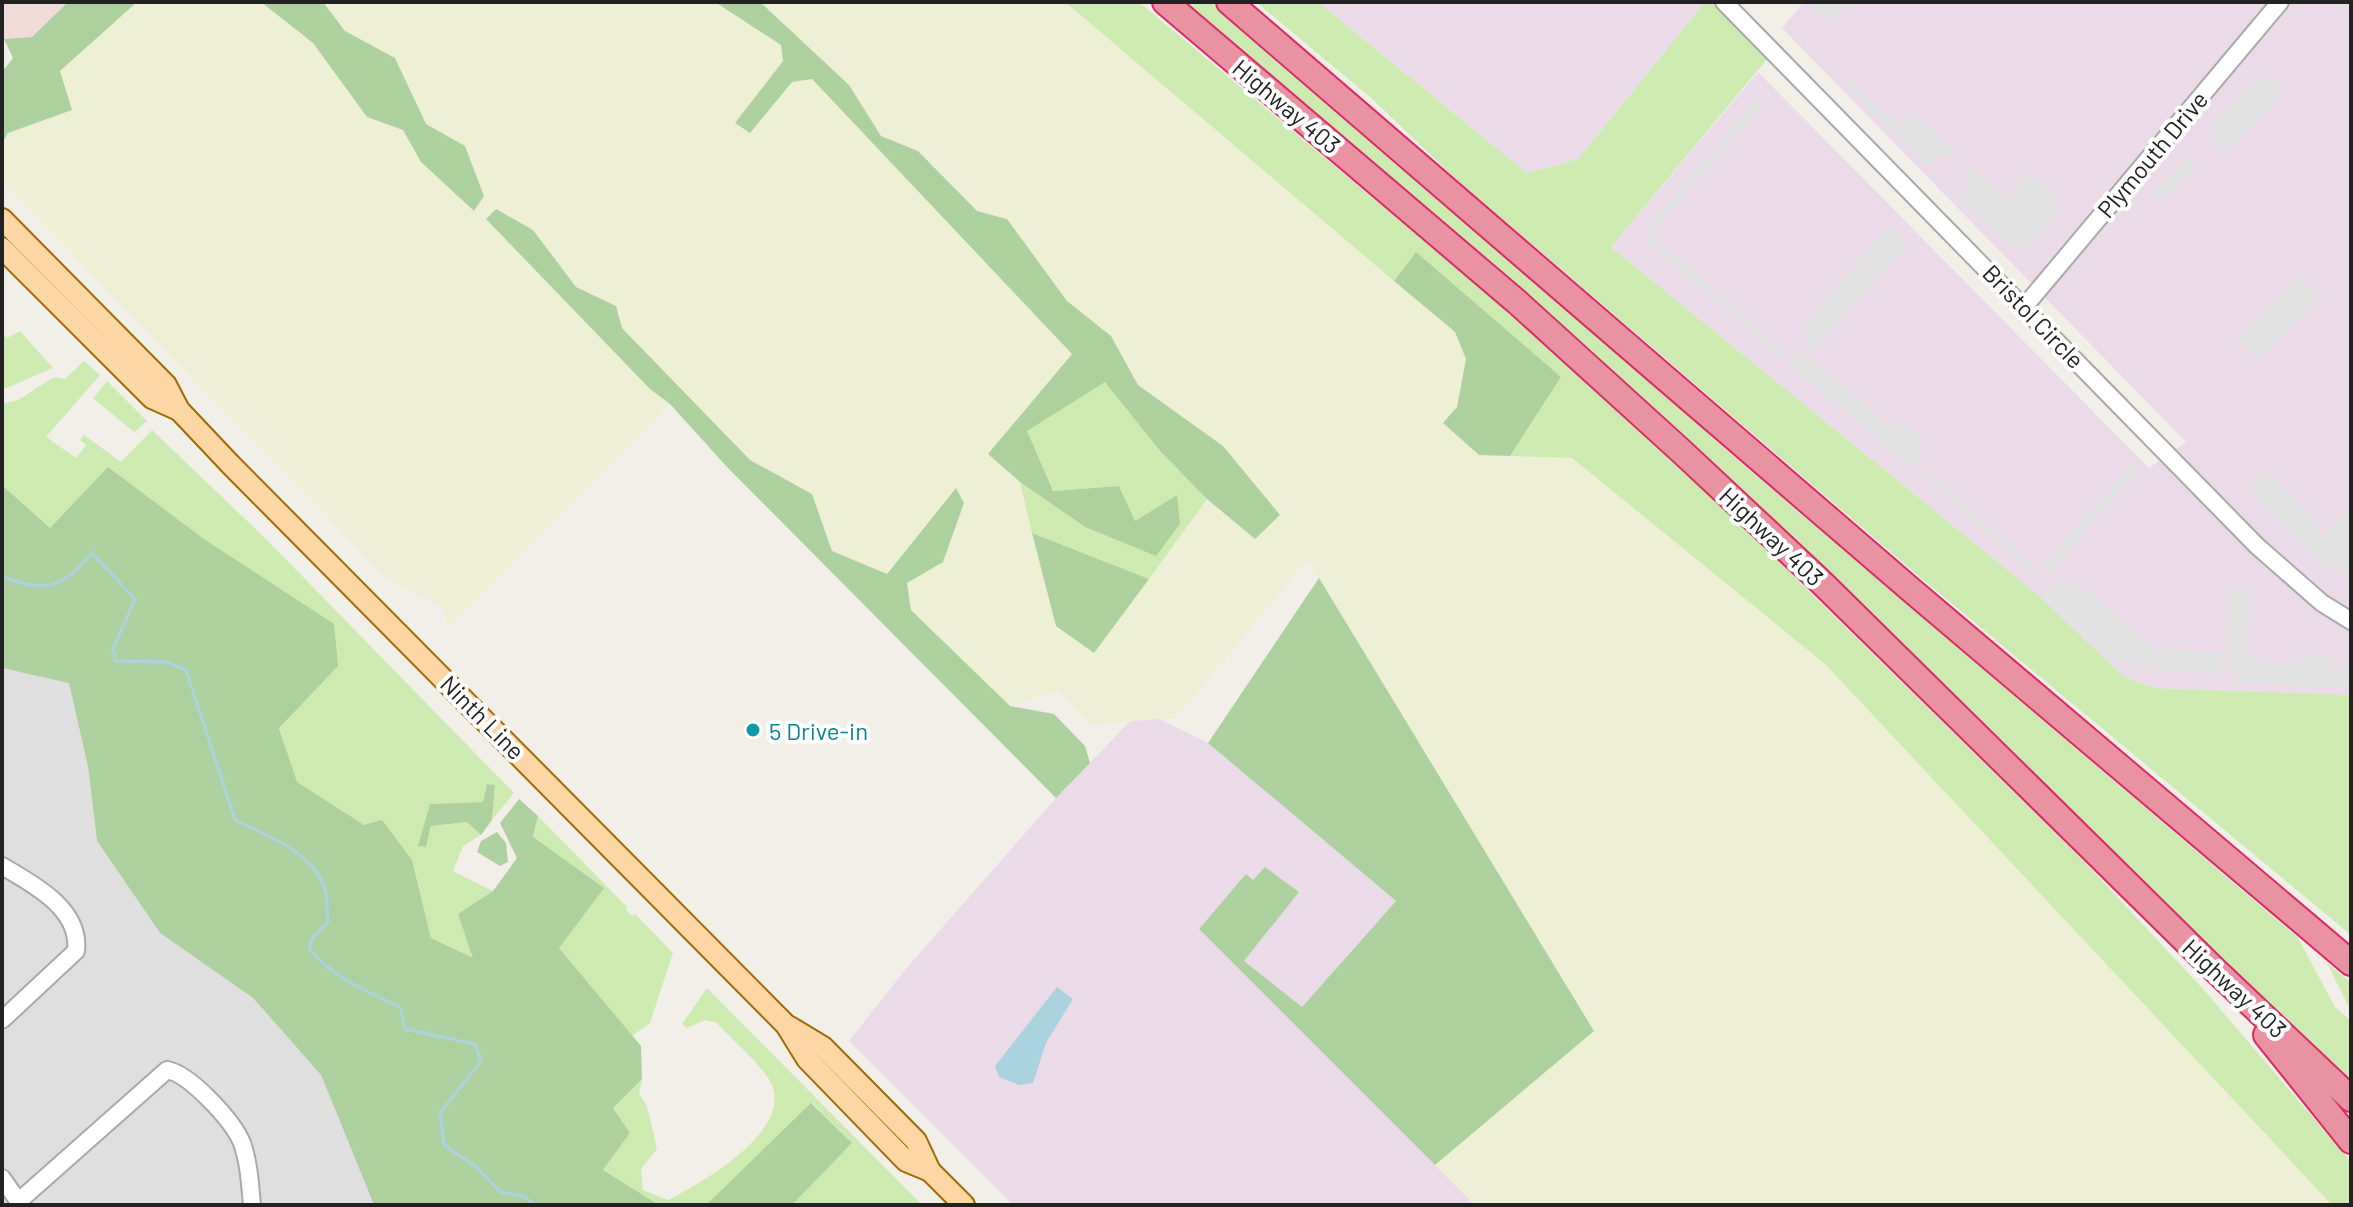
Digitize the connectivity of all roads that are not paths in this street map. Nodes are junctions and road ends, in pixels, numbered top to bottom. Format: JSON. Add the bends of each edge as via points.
{"nodes":[{"id":1,"x":1165,"y":2,"type":"edge"},
{"id":2,"x":1229,"y":2,"type":"edge"},
{"id":3,"x":1724,"y":2,"type":"edge"},
{"id":4,"x":2280,"y":2,"type":"edge"},
{"id":5,"x":2,"y":219,"type":"edge"},
{"id":6,"x":2,"y":248,"type":"edge"},
{"id":7,"x":2025,"y":306,"type":"junction"},
{"id":8,"x":179,"y":410,"type":"junction"},
{"id":9,"x":2351,"y":621,"type":"edge"},
{"id":10,"x":2,"y":866,"type":"edge"},
{"id":11,"x":2351,"y":963,"type":"edge"},
{"id":12,"x":2215,"y":970,"type":"junction"},
{"id":13,"x":2,"y":1020,"type":"edge"},
{"id":14,"x":2351,"y":1099,"type":"edge"},
{"id":15,"x":2351,"y":1141,"type":"edge"},
{"id":16,"x":2,"y":1178,"type":"edge"},
{"id":17,"x":20,"y":1203,"type":"edge"},
{"id":18,"x":252,"y":1205,"type":"edge"},
{"id":19,"x":964,"y":1205,"type":"edge"}],
"edges":[{"from":1,"to":12,"type":"highway","name":"Highway 403","via":[[1517,302],[1680,450]]},
{"from":2,"to":11,"type":"highway","name":"Highway 403"},
{"from":3,"to":7,"type":"street","name":"Bristol Circle"},
{"from":4,"to":7,"type":"street","name":"Plymouth Drive"},
{"from":5,"to":8,"type":"main road","name":"Ninth Line","via":[[166,385]]},
{"from":6,"to":8,"type":"main road","name":"Ninth Line","via":[[152,398]]},
{"from":7,"to":9,"type":"street","name":"Bristol Circle","via":[[2266,554]]},
{"from":8,"to":19,"type":"main road","name":"Ninth Line","via":[[786,1025],[807,1059],[906,1161],[930,1171]]},
{"from":10,"to":13,"type":"street","via":[[41,889],[72,921],[78,937],[76,951]]},
{"from":12,"to":14,"type":"highway","name":"Highway 403"},
{"from":12,"to":15,"type":"highway"},
{"from":16,"to":17,"type":"street"},
{"from":17,"to":18,"type":"street","via":[[167,1070],[189,1080],[241,1140]]}]}
